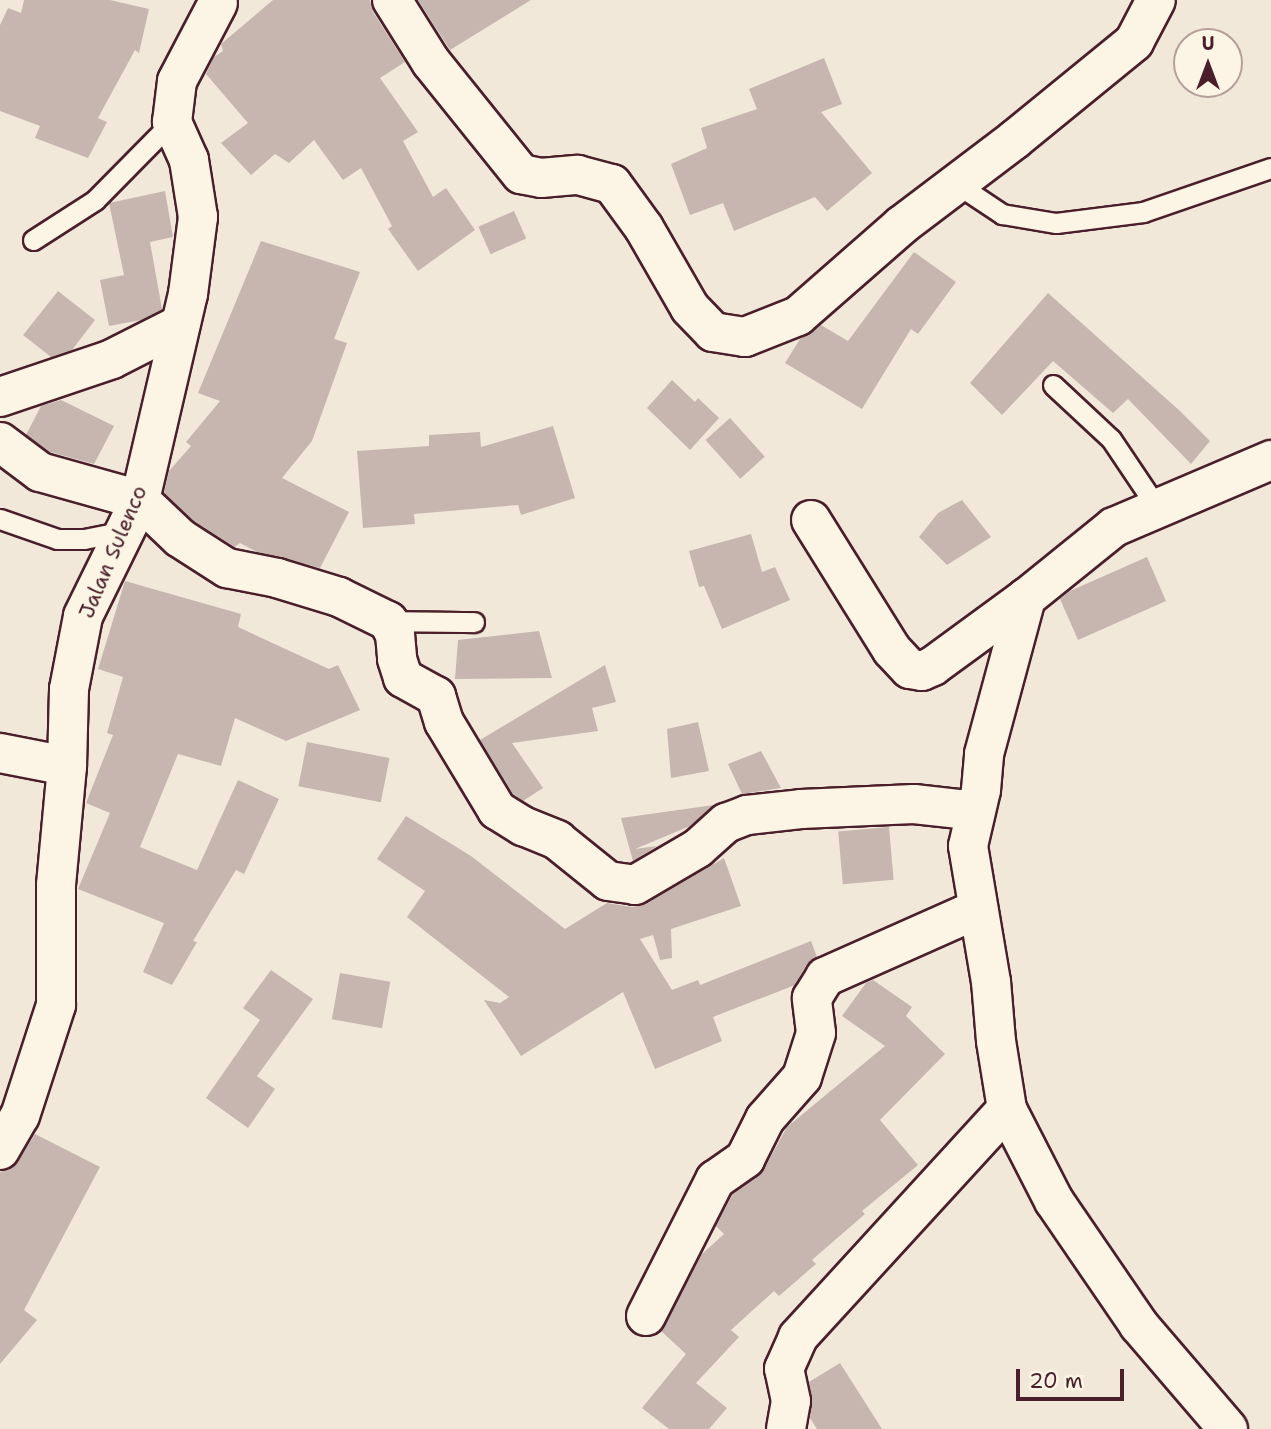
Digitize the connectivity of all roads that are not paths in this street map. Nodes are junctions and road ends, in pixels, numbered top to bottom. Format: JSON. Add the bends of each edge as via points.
{"nodes":[{"id":1,"x":392,"y":0,"type":"edge"},
{"id":2,"x":1157,"y":0,"type":"edge"},
{"id":3,"x":218,"y":1,"type":"edge"},
{"id":4,"x":172,"y":122,"type":"junction"},
{"id":5,"x":1271,"y":168,"type":"edge"},
{"id":6,"x":954,"y":182,"type":"junction"},
{"id":7,"x":33,"y":240,"type":"dead end"},
{"id":8,"x":181,"y":324,"type":"junction"},
{"id":9,"x":1053,"y":385,"type":"dead end"},
{"id":10,"x":0,"y":397,"type":"edge"},
{"id":11,"x":0,"y":442,"type":"edge"},
{"id":12,"x":1271,"y":460,"type":"edge"},
{"id":13,"x":1156,"y":506,"type":"junction"},
{"id":14,"x":132,"y":515,"type":"junction"},
{"id":15,"x":0,"y":519,"type":"edge"},
{"id":16,"x":811,"y":520,"type":"dead end"},
{"id":17,"x":1026,"y":598,"type":"junction"},
{"id":18,"x":388,"y":621,"type":"junction"},
{"id":19,"x":474,"y":622,"type":"dead end"},
{"id":20,"x":0,"y":753,"type":"edge"},
{"id":21,"x":67,"y":766,"type":"junction"},
{"id":22,"x":976,"y":811,"type":"junction"},
{"id":23,"x":978,"y":909,"type":"junction"},
{"id":24,"x":1007,"y":1109,"type":"junction"},
{"id":25,"x":0,"y":1150,"type":"edge"},
{"id":26,"x":646,"y":1316,"type":"dead end"},
{"id":27,"x":786,"y":1429,"type":"edge"},
{"id":28,"x":1228,"y":1429,"type":"edge"}],
"edges":[{"from":1,"to":6,"type":"street","via":[[431,62],[521,174],[541,178],[578,175],[612,184],[644,228],[690,308],[713,332],[746,337],[797,316]]},
{"from":2,"to":6,"type":"street","via":[[1134,42],[1014,140]]},
{"from":3,"to":4,"type":"street","via":[[177,81]]},
{"from":4,"to":7,"type":"lane","via":[[95,200]]},
{"from":4,"to":8,"type":"street","name":"Jalan Sulenco","via":[[189,160],[198,217]]},
{"from":5,"to":6,"type":"lane","via":[[1143,212],[1056,223],[1002,214]]},
{"from":8,"to":10,"type":"street","via":[[112,359]]},
{"from":8,"to":14,"type":"street","name":"Jalan Sulenco"},
{"from":9,"to":13,"type":"lane","via":[[1111,439]]},
{"from":11,"to":14,"type":"street","via":[[40,472]]},
{"from":12,"to":13,"type":"street"},
{"from":13,"to":17,"type":"street","via":[[1114,527]]},
{"from":14,"to":15,"type":"lane","via":[[84,539],[57,539]]},
{"from":14,"to":18,"type":"street","via":[[227,568],[339,597]]},
{"from":14,"to":21,"type":"street","name":"Jalan Sulenco","via":[[83,616],[69,688]]},
{"from":16,"to":17,"type":"street","via":[[892,650],[910,669],[922,671],[933,666]]},
{"from":17,"to":22,"type":"street","via":[[984,754]]},
{"from":18,"to":19,"type":"lane"},
{"from":18,"to":22,"type":"street","via":[[403,678],[436,696],[444,722],[497,810],[557,840],[608,881],[635,885],[698,848],[726,823],[747,816],[915,804]]},
{"from":20,"to":21,"type":"street"},
{"from":21,"to":25,"type":"street","name":"Jalan Sulenco","via":[[56,885],[56,1005],[20,1116]]},
{"from":22,"to":23,"type":"street","via":[[968,846]]},
{"from":23,"to":24,"type":"street"},
{"from":23,"to":26,"type":"street","via":[[825,977],[812,998],[816,1033],[802,1077],[765,1119],[746,1159],[715,1180]]},
{"from":24,"to":27,"type":"street","via":[[798,1337],[784,1368],[791,1401]]},
{"from":24,"to":28,"type":"street","via":[[1054,1201],[1139,1325]]}]}
